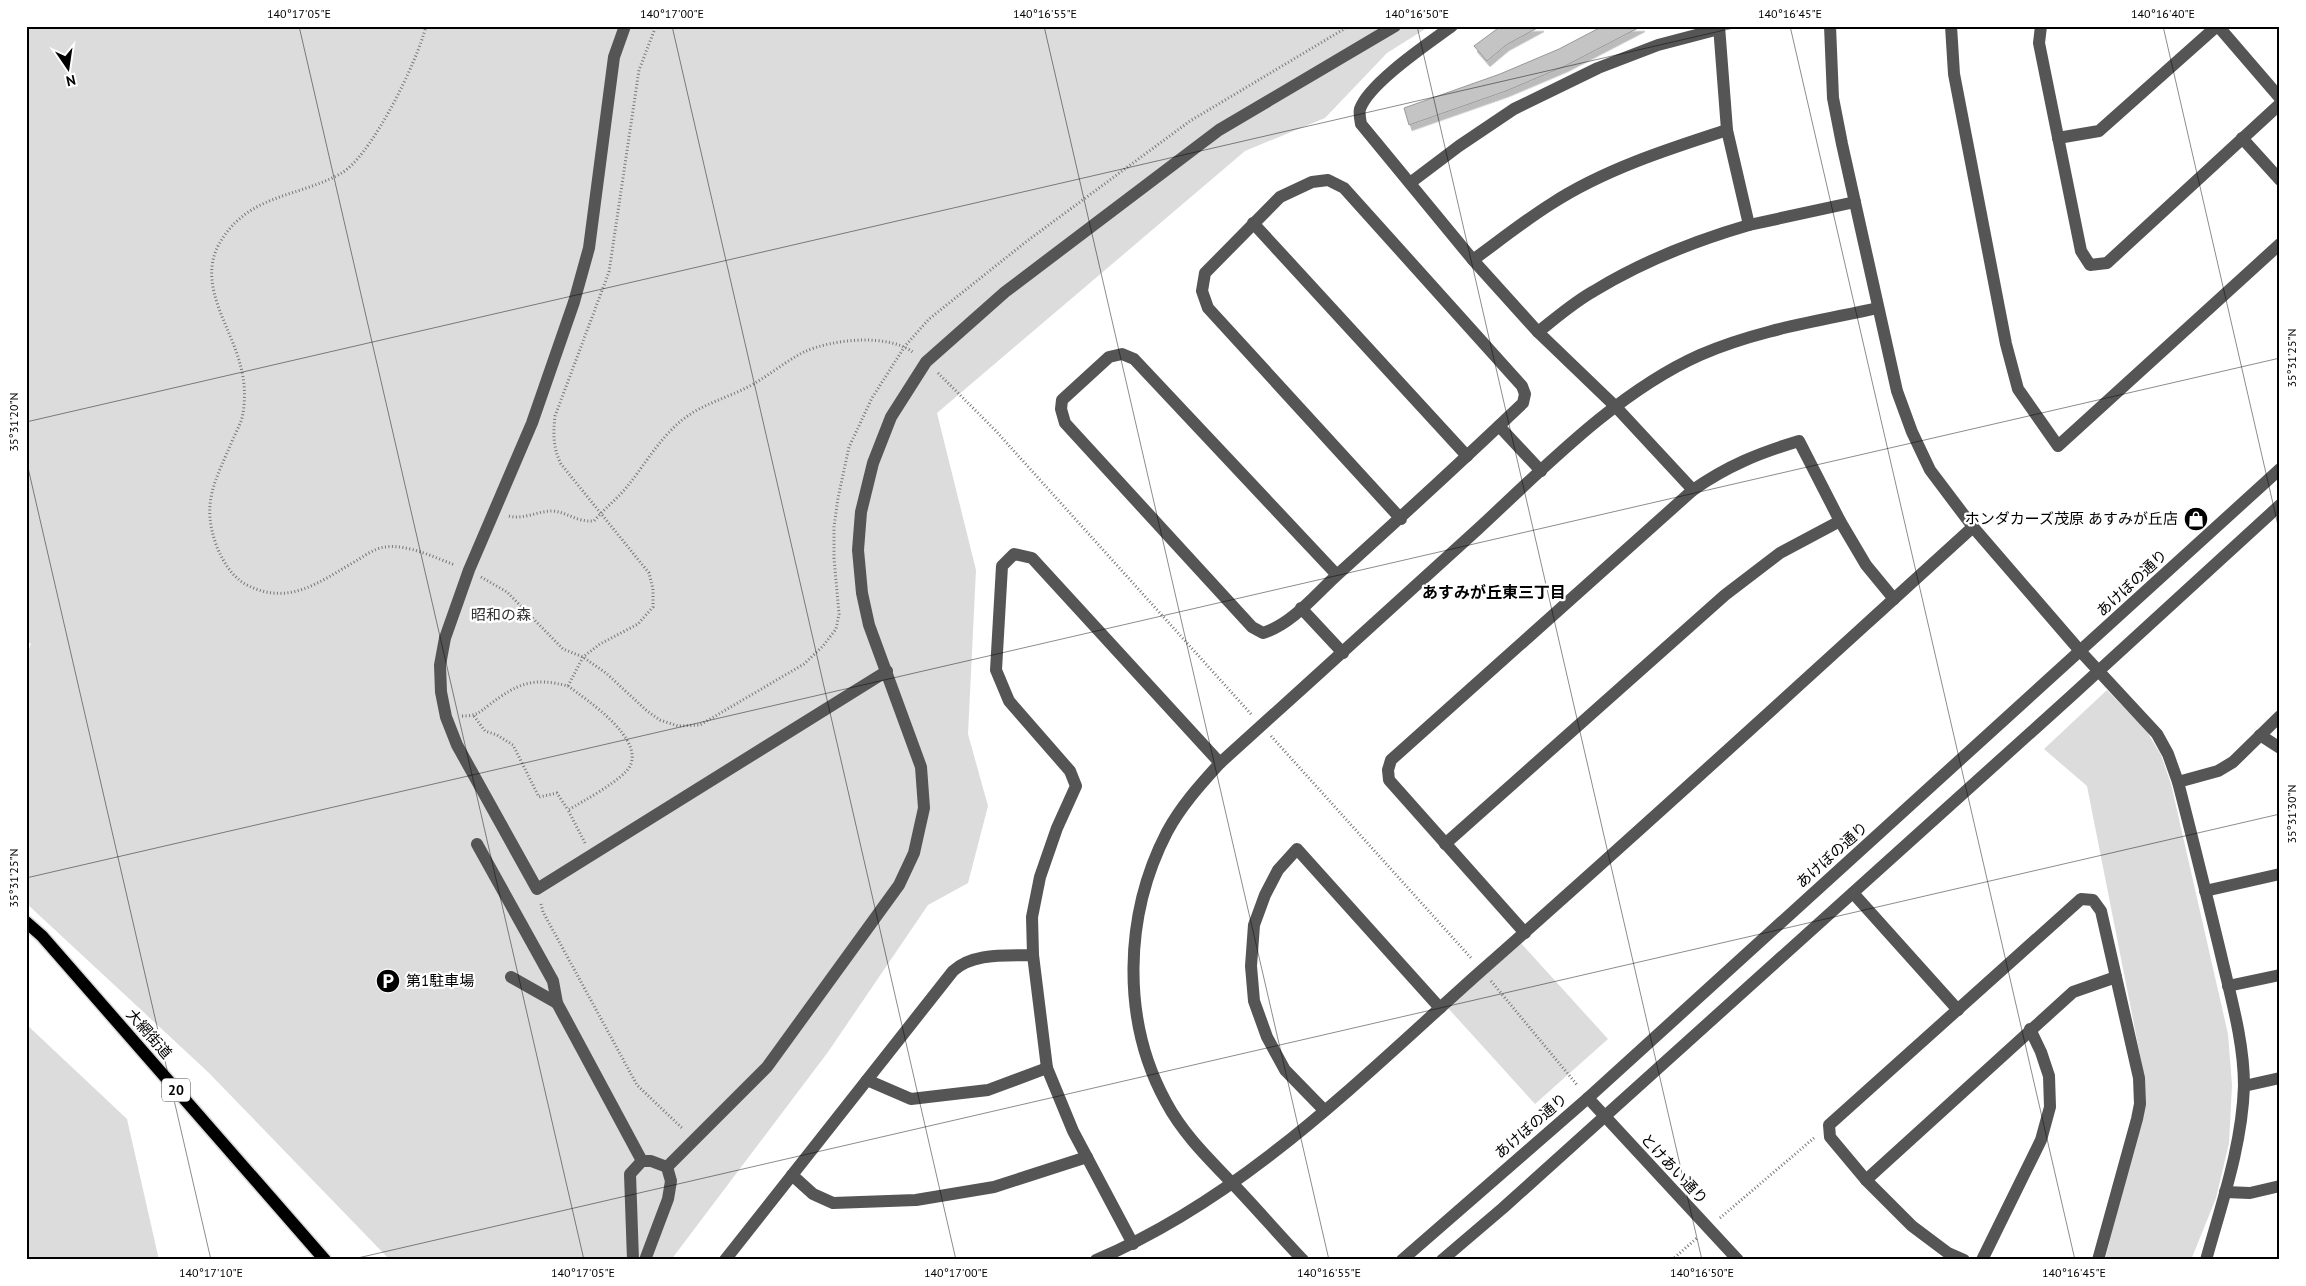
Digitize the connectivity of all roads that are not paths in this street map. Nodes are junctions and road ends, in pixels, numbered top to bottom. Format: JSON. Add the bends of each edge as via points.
{"nodes":[{"id":1,"x":626,"y":26,"type":"edge"},
{"id":2,"x":1395,"y":26,"type":"edge"},
{"id":3,"x":1452,"y":26,"type":"edge"},
{"id":4,"x":1830,"y":26,"type":"edge"},
{"id":5,"x":1951,"y":26,"type":"edge"},
{"id":6,"x":2041,"y":26,"type":"edge"},
{"id":7,"x":2218,"y":26,"type":"edge"},
{"id":8,"x":1719,"y":28,"type":"edge"},
{"id":9,"x":2280,"y":98,"type":"edge"},
{"id":10,"x":2280,"y":104,"type":"edge"},
{"id":11,"x":1727,"y":130,"type":"junction"},
{"id":12,"x":2058,"y":138,"type":"junction"},
{"id":13,"x":2242,"y":138,"type":"junction"},
{"id":14,"x":2280,"y":180,"type":"edge"},
{"id":15,"x":1410,"y":183,"type":"junction"},
{"id":16,"x":1855,"y":202,"type":"junction"},
{"id":17,"x":1253,"y":223,"type":"junction"},
{"id":18,"x":1749,"y":225,"type":"junction"},
{"id":19,"x":2280,"y":244,"type":"edge"},
{"id":20,"x":1473,"y":260,"type":"junction"},
{"id":21,"x":1878,"y":308,"type":"junction"},
{"id":22,"x":1538,"y":332,"type":"junction"},
{"id":23,"x":1616,"y":407,"type":"junction"},
{"id":24,"x":1499,"y":426,"type":"junction"},
{"id":25,"x":1467,"y":456,"type":"junction"},
{"id":26,"x":2280,"y":469,"type":"edge"},
{"id":27,"x":1541,"y":472,"type":"junction"},
{"id":28,"x":1692,"y":490,"type":"junction"},
{"id":29,"x":2280,"y":505,"type":"edge"},
{"id":30,"x":1400,"y":519,"type":"junction"},
{"id":31,"x":1840,"y":521,"type":"junction"},
{"id":32,"x":1973,"y":527,"type":"junction"},
{"id":33,"x":1337,"y":575,"type":"junction"},
{"id":34,"x":1894,"y":599,"type":"junction"},
{"id":35,"x":1301,"y":608,"type":"junction"},
{"id":36,"x":2080,"y":652,"type":"junction"},
{"id":37,"x":1342,"y":653,"type":"junction"},
{"id":38,"x":887,"y":671,"type":"junction"},
{"id":39,"x":2098,"y":672,"type":"junction"},
{"id":40,"x":2280,"y":716,"type":"edge"},
{"id":41,"x":2260,"y":735,"type":"junction"},
{"id":42,"x":2280,"y":748,"type":"edge"},
{"id":43,"x":1220,"y":763,"type":"junction"},
{"id":44,"x":2178,"y":782,"type":"junction"},
{"id":45,"x":477,"y":844,"type":"dead end"},
{"id":46,"x":1446,"y":844,"type":"junction"},
{"id":47,"x":2280,"y":874,"type":"edge"},
{"id":48,"x":2206,"y":891,"type":"junction"},
{"id":49,"x":1853,"y":893,"type":"junction"},
{"id":50,"x":26,"y":922,"type":"edge"},
{"id":51,"x":1525,"y":933,"type":"junction"},
{"id":52,"x":1033,"y":955,"type":"junction"},
{"id":53,"x":2280,"y":975,"type":"edge"},
{"id":54,"x":511,"y":977,"type":"dead end"},
{"id":55,"x":2116,"y":977,"type":"junction"},
{"id":56,"x":2228,"y":986,"type":"junction"},
{"id":57,"x":557,"y":1003,"type":"junction"},
{"id":58,"x":1440,"y":1008,"type":"junction"},
{"id":59,"x":1958,"y":1010,"type":"junction"},
{"id":60,"x":2030,"y":1029,"type":"junction"},
{"id":61,"x":1047,"y":1068,"type":"junction"},
{"id":62,"x":2280,"y":1078,"type":"edge"},
{"id":63,"x":867,"y":1080,"type":"junction"},
{"id":64,"x":2244,"y":1086,"type":"junction"},
{"id":65,"x":1588,"y":1098,"type":"junction"},
{"id":66,"x":1324,"y":1110,"type":"junction"},
{"id":67,"x":1604,"y":1117,"type":"junction"},
{"id":68,"x":1087,"y":1157,"type":"junction"},
{"id":69,"x":642,"y":1161,"type":"junction"},
{"id":70,"x":667,"y":1166,"type":"junction"},
{"id":71,"x":792,"y":1175,"type":"junction"},
{"id":72,"x":1866,"y":1180,"type":"junction"},
{"id":73,"x":1233,"y":1184,"type":"junction"},
{"id":74,"x":2280,"y":1186,"type":"edge"},
{"id":75,"x":2225,"y":1192,"type":"junction"},
{"id":76,"x":1133,"y":1244,"type":"junction"},
{"id":77,"x":325,"y":1260,"type":"edge"},
{"id":78,"x":632,"y":1260,"type":"edge"},
{"id":79,"x":645,"y":1260,"type":"edge"},
{"id":80,"x":725,"y":1260,"type":"edge"},
{"id":81,"x":1096,"y":1260,"type":"edge"},
{"id":82,"x":1303,"y":1260,"type":"edge"},
{"id":83,"x":1402,"y":1260,"type":"edge"},
{"id":84,"x":1442,"y":1260,"type":"edge"},
{"id":85,"x":1738,"y":1260,"type":"edge"},
{"id":86,"x":1964,"y":1260,"type":"edge"},
{"id":87,"x":1982,"y":1260,"type":"edge"},
{"id":88,"x":2098,"y":1260,"type":"edge"},
{"id":89,"x":2206,"y":1260,"type":"edge"}],
"edges":[{"from":1,"to":38,"type":"street","via":[[614,57],[589,248],[574,302],[532,423],[469,570],[445,638],[440,665],[441,692],[457,745],[537,889]]},
{"from":2,"to":38,"type":"street","via":[[1219,130],[1005,292],[926,362],[891,417],[873,463],[861,512],[858,550],[862,593],[869,625]]},
{"from":3,"to":15,"type":"street","via":[[1406,60],[1366,97],[1360,111],[1361,124]]},
{"from":4,"to":16,"type":"street","via":[[1833,98]]},
{"from":5,"to":19,"type":"street","via":[[1954,74],[2006,344],[2018,389],[2058,446]]},
{"from":6,"to":12,"type":"street","via":[[2039,43]]},
{"from":7,"to":9,"type":"street"},
{"from":7,"to":12,"type":"street","via":[[2099,131]]},
{"from":8,"to":11,"type":"street"},
{"from":8,"to":15,"type":"street","via":[[1658,45],[1598,68],[1514,109]]},
{"from":10,"to":13,"type":"street"},
{"from":11,"to":18,"type":"street"},
{"from":11,"to":20,"type":"street","via":[[1612,172],[1552,203]]},
{"from":12,"to":13,"type":"street","via":[[2081,250],[2090,265],[2107,263]]},
{"from":13,"to":14,"type":"street"},
{"from":15,"to":20,"type":"street"},
{"from":16,"to":18,"type":"street"},
{"from":16,"to":21,"type":"street"},
{"from":17,"to":24,"type":"street","via":[[1280,197],[1312,182],[1328,180],[1344,188],[1522,386],[1525,394],[1523,403]]},
{"from":17,"to":25,"type":"street"},
{"from":17,"to":30,"type":"street","via":[[1205,273],[1202,291],[1208,308]]},
{"from":18,"to":22,"type":"street","via":[[1657,256],[1593,291]]},
{"from":20,"to":22,"type":"street"},
{"from":21,"to":23,"type":"street","via":[[1754,335],[1700,355]]},
{"from":21,"to":32,"type":"street","via":[[1897,391],[1912,432],[1930,470]]},
{"from":22,"to":23,"type":"street"},
{"from":23,"to":27,"type":"street"},
{"from":23,"to":28,"type":"street"},
{"from":24,"to":25,"type":"street"},
{"from":24,"to":27,"type":"street"},
{"from":25,"to":30,"type":"street"},
{"from":26,"to":36,"type":"street","name":"あけぼの通り"},
{"from":27,"to":37,"type":"street"},
{"from":28,"to":31,"type":"street","via":[[1754,455],[1798,441]]},
{"from":28,"to":46,"type":"street","via":[[1391,760],[1389,780]]},
{"from":29,"to":39,"type":"street"},
{"from":30,"to":33,"type":"street"},
{"from":31,"to":34,"type":"street","via":[[1866,565]]},
{"from":31,"to":46,"type":"street","via":[[1780,553],[1725,595]]},
{"from":32,"to":34,"type":"street"},
{"from":32,"to":36,"type":"street"},
{"from":33,"to":35,"type":"street"},
{"from":33,"to":35,"type":"street","via":[[1134,359],[1122,354],[1109,358],[1062,400],[1065,423],[1252,627],[1263,632],[1276,628]]},
{"from":34,"to":51,"type":"street"},
{"from":35,"to":37,"type":"street"},
{"from":36,"to":39,"type":"street"},
{"from":36,"to":65,"type":"street","name":"あけぼの通り"},
{"from":37,"to":43,"type":"street"},
{"from":38,"to":70,"type":"street","via":[[921,767],[924,808],[914,853],[899,885],[767,1067]]},
{"from":39,"to":44,"type":"street","via":[[2157,734]]},
{"from":39,"to":49,"type":"street"},
{"from":40,"to":41,"type":"street"},
{"from":41,"to":42,"type":"street"},
{"from":41,"to":44,"type":"street","via":[[2233,762],[2218,771]]},
{"from":43,"to":52,"type":"street","via":[[1032,558],[1014,554],[1002,566],[996,670],[1009,701],[1070,770],[1076,786],[1040,877],[1032,917]]},
{"from":43,"to":73,"type":"street","via":[[1190,796],[1167,832],[1145,886],[1134,943],[1134,1001],[1146,1055],[1166,1102],[1196,1146]]},
{"from":44,"to":48,"type":"street"},
{"from":45,"to":57,"type":"street","via":[[553,981]]},
{"from":46,"to":51,"type":"street"},
{"from":47,"to":48,"type":"street"},
{"from":48,"to":56,"type":"street"},
{"from":49,"to":59,"type":"street"},
{"from":49,"to":67,"type":"street"},
{"from":50,"to":77,"type":"main road","name":"大網街道","number":"20","via":[[42,936]]},
{"from":51,"to":58,"type":"street"},
{"from":52,"to":61,"type":"street"},
{"from":52,"to":63,"type":"street","via":[[978,958],[959,965]]},
{"from":53,"to":56,"type":"street"},
{"from":54,"to":57,"type":"street"},
{"from":55,"to":59,"type":"street","via":[[2101,911],[2093,900],[2081,900]]},
{"from":55,"to":60,"type":"street","via":[[2073,992]]},
{"from":55,"to":88,"type":"street","via":[[2139,1078],[2140,1104]]},
{"from":56,"to":64,"type":"street","via":[[2242,1054]]},
{"from":57,"to":69,"type":"street"},
{"from":58,"to":66,"type":"street"},
{"from":58,"to":66,"type":"street","via":[[1297,850],[1278,870],[1264,895],[1254,925],[1251,966],[1254,1000],[1267,1037],[1285,1070]]},
{"from":59,"to":72,"type":"street","via":[[1830,1125],[1830,1138]]},
{"from":60,"to":72,"type":"street"},
{"from":60,"to":87,"type":"street","via":[[2049,1076],[2050,1107],[2041,1140]]},
{"from":61,"to":63,"type":"street","via":[[988,1090],[911,1100]]},
{"from":61,"to":68,"type":"street"},
{"from":62,"to":64,"type":"street"},
{"from":63,"to":71,"type":"street"},
{"from":64,"to":75,"type":"street","via":[[2240,1135]]},
{"from":65,"to":67,"type":"street","name":"とけあい通り"},
{"from":65,"to":83,"type":"street","name":"あけぼの通り"},
{"from":66,"to":73,"type":"street"},
{"from":67,"to":84,"type":"street"},
{"from":67,"to":85,"type":"street","name":"とけあい通り"},
{"from":68,"to":71,"type":"street","via":[[994,1187],[916,1200],[833,1203],[813,1194]]},
{"from":68,"to":76,"type":"street"},
{"from":69,"to":70,"type":"street"},
{"from":69,"to":78,"type":"street","via":[[630,1174]]},
{"from":70,"to":79,"type":"street","via":[[671,1182],[668,1199]]},
{"from":71,"to":80,"type":"street"},
{"from":72,"to":86,"type":"street","via":[[1912,1226]]},
{"from":73,"to":76,"type":"street"},
{"from":73,"to":82,"type":"street"},
{"from":74,"to":75,"type":"street","via":[[2250,1193]]},
{"from":75,"to":89,"type":"street"},
{"from":76,"to":81,"type":"street"}]}
